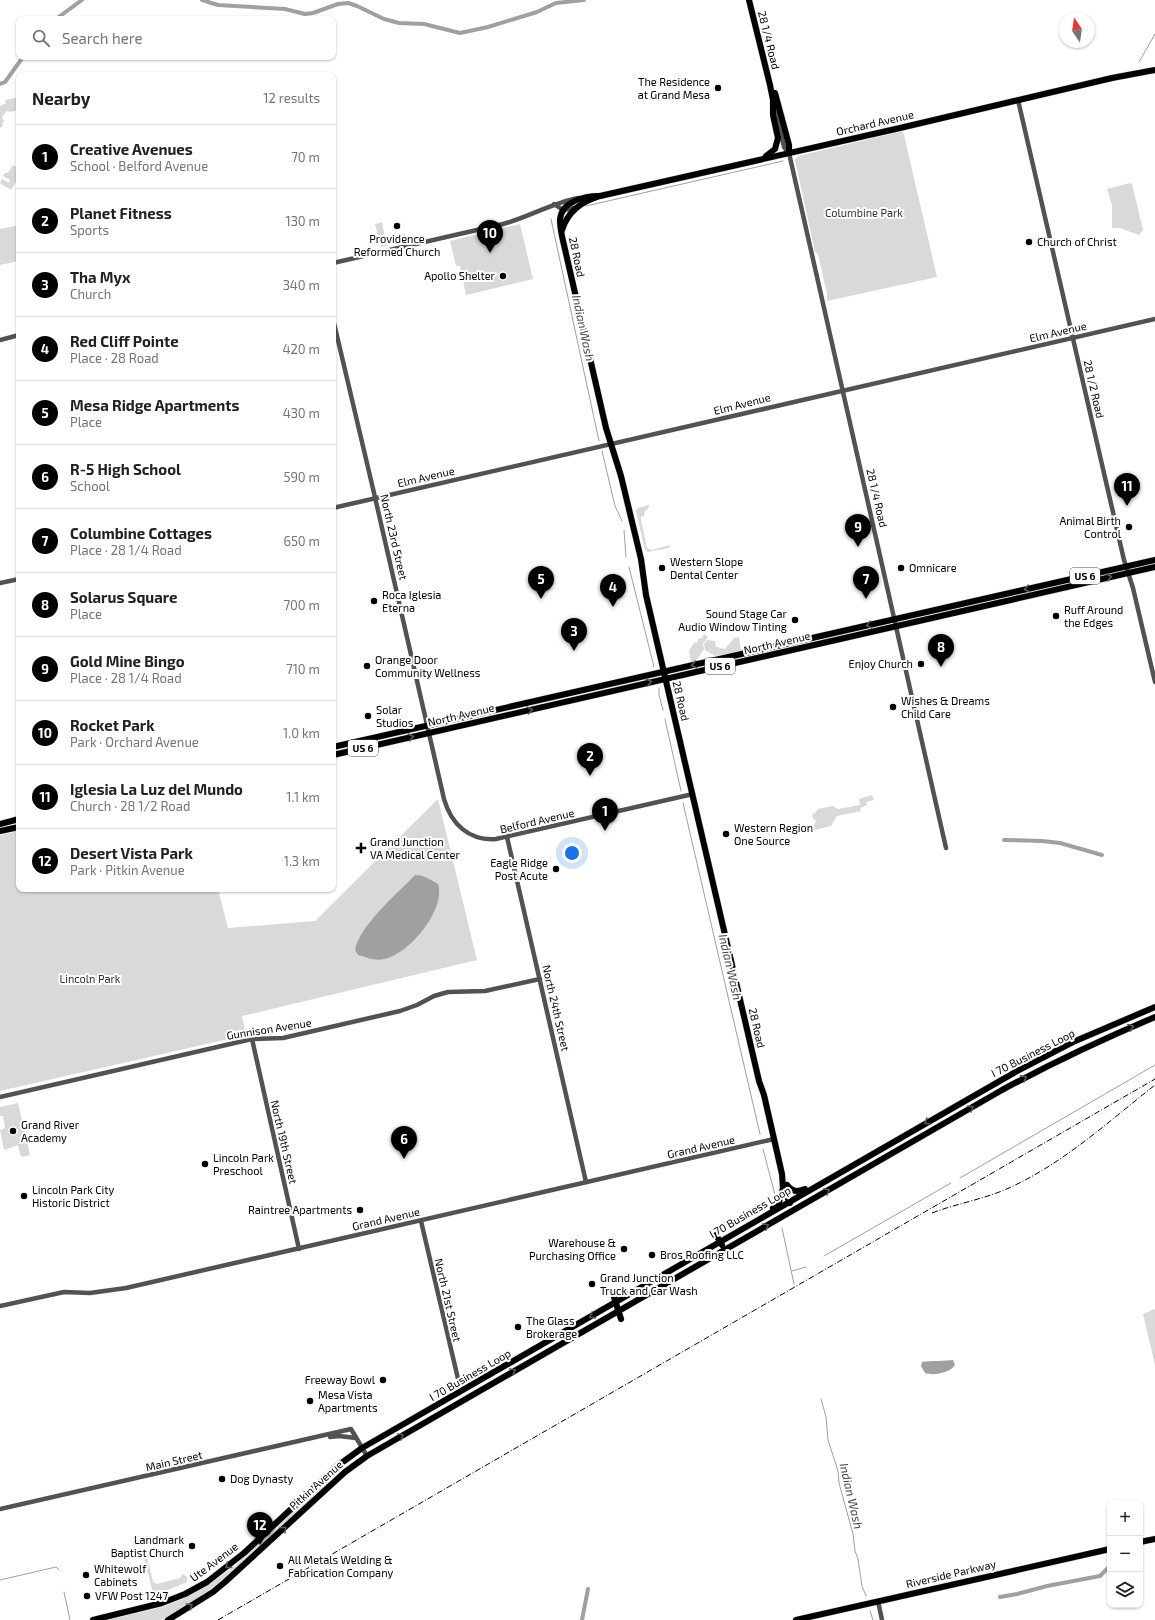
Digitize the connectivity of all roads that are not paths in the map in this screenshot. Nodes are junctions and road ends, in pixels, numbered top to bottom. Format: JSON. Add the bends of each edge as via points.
{"nodes":[{"id":1,"x":749,"y":0,"type":"edge"},
{"id":2,"x":1155,"y":70,"type":"edge"},
{"id":3,"x":770,"y":85,"type":"junction"},
{"id":4,"x":773,"y":100,"type":"junction"},
{"id":5,"x":1018,"y":100,"type":"junction"},
{"id":6,"x":788,"y":152,"type":"junction"},
{"id":7,"x":758,"y":159,"type":"junction"},
{"id":8,"x":587,"y":196,"type":"junction"},
{"id":9,"x":600,"y":196,"type":"junction"},
{"id":10,"x":554,"y":204,"type":"junction"},
{"id":11,"x":576,"y":207,"type":"junction"},
{"id":12,"x":563,"y":210,"type":"junction"},
{"id":13,"x":562,"y":231,"type":"junction"},
{"id":14,"x":336,"y":262,"type":"edge"},
{"id":15,"x":1155,"y":319,"type":"edge"},
{"id":16,"x":336,"y":332,"type":"edge"},
{"id":17,"x":16,"y":337,"type":"edge"},
{"id":18,"x":1073,"y":338,"type":"junction"},
{"id":19,"x":0,"y":340,"type":"edge"},
{"id":20,"x":841,"y":390,"type":"junction"},
{"id":21,"x":610,"y":444,"type":"junction"},
{"id":22,"x":375,"y":498,"type":"junction"},
{"id":23,"x":336,"y":507,"type":"edge"},
{"id":24,"x":1155,"y":560,"type":"edge"},
{"id":25,"x":1155,"y":567,"type":"edge"},
{"id":26,"x":1127,"y":570,"type":"junction"},
{"id":27,"x":1096,"y":573,"type":"junction"},
{"id":28,"x":16,"y":580,"type":"edge"},
{"id":29,"x":1067,"y":580,"type":"junction"},
{"id":30,"x":0,"y":583,"type":"edge"},
{"id":31,"x":1068,"y":587,"type":"junction"},
{"id":32,"x":1010,"y":593,"type":"junction"},
{"id":33,"x":1034,"y":595,"type":"junction"},
{"id":34,"x":984,"y":599,"type":"junction"},
{"id":35,"x":1008,"y":601,"type":"junction"},
{"id":36,"x":954,"y":606,"type":"junction"},
{"id":37,"x":952,"y":614,"type":"junction"},
{"id":38,"x":894,"y":619,"type":"junction"},
{"id":39,"x":923,"y":620,"type":"junction"},
{"id":40,"x":896,"y":626,"type":"junction"},
{"id":41,"x":809,"y":639,"type":"junction"},
{"id":42,"x":783,"y":645,"type":"junction"},
{"id":43,"x":812,"y":645,"type":"junction"},
{"id":44,"x":747,"y":653,"type":"junction"},
{"id":45,"x":752,"y":659,"type":"junction"},
{"id":46,"x":714,"y":668,"type":"junction"},
{"id":47,"x":664,"y":672,"type":"junction"},
{"id":48,"x":635,"y":678,"type":"junction"},
{"id":49,"x":666,"y":678,"type":"junction"},
{"id":50,"x":1155,"y":682,"type":"edge"},
{"id":51,"x":601,"y":686,"type":"junction"},
{"id":52,"x":605,"y":692,"type":"junction"},
{"id":53,"x":571,"y":700,"type":"junction"},
{"id":54,"x":428,"y":726,"type":"junction"},
{"id":55,"x":429,"y":733,"type":"junction"},
{"id":56,"x":336,"y":748,"type":"edge"},
{"id":57,"x":336,"y":754,"type":"edge"},
{"id":58,"x":693,"y":794,"type":"junction"},
{"id":59,"x":16,"y":821,"type":"edge"},
{"id":60,"x":0,"y":824,"type":"edge"},
{"id":61,"x":457,"y":826,"type":"joint"},
{"id":62,"x":16,"y":828,"type":"edge"},
{"id":63,"x":0,"y":831,"type":"edge"},
{"id":64,"x":507,"y":837,"type":"junction"},
{"id":65,"x":946,"y":848,"type":"dead end"},
{"id":66,"x":540,"y":979,"type":"junction"},
{"id":67,"x":1155,"y":1007,"type":"edge"},
{"id":68,"x":1155,"y":1017,"type":"edge"},
{"id":69,"x":252,"y":1039,"type":"junction"},
{"id":70,"x":1044,"y":1057,"type":"junction"},
{"id":71,"x":1047,"y":1066,"type":"junction"},
{"id":72,"x":0,"y":1097,"type":"edge"},
{"id":73,"x":913,"y":1130,"type":"junction"},
{"id":74,"x":920,"y":1138,"type":"junction"},
{"id":75,"x":774,"y":1139,"type":"junction"},
{"id":76,"x":586,"y":1182,"type":"junction"},
{"id":77,"x":814,"y":1186,"type":"junction"},
{"id":78,"x":785,"y":1187,"type":"junction"},
{"id":79,"x":789,"y":1201,"type":"junction"},
{"id":80,"x":793,"y":1210,"type":"junction"},
{"id":81,"x":757,"y":1220,"type":"junction"},
{"id":82,"x":421,"y":1221,"type":"junction"},
{"id":83,"x":716,"y":1234,"type":"dead end"},
{"id":84,"x":720,"y":1242,"type":"junction"},
{"id":85,"x":300,"y":1249,"type":"junction"},
{"id":86,"x":725,"y":1249,"type":"junction"},
{"id":87,"x":613,"y":1294,"type":"dead end"},
{"id":88,"x":615,"y":1302,"type":"junction"},
{"id":89,"x":0,"y":1306,"type":"edge"},
{"id":90,"x":618,"y":1311,"type":"junction"},
{"id":91,"x":621,"y":1320,"type":"dead end"},
{"id":92,"x":458,"y":1383,"type":"dead end"},
{"id":93,"x":356,"y":1438,"type":"junction"},
{"id":94,"x":301,"y":1441,"type":"junction"},
{"id":95,"x":362,"y":1448,"type":"junction"},
{"id":96,"x":367,"y":1456,"type":"junction"},
{"id":97,"x":0,"y":1509,"type":"edge"},
{"id":98,"x":1155,"y":1539,"type":"edge"},
{"id":99,"x":1143,"y":1541,"type":"edge"},
{"id":100,"x":1107,"y":1550,"type":"edge"},
{"id":101,"x":878,"y":1601,"type":"junction"},
{"id":102,"x":93,"y":1620,"type":"edge"},
{"id":103,"x":168,"y":1620,"type":"edge"},
{"id":104,"x":796,"y":1620,"type":"edge"},
{"id":105,"x":882,"y":1620,"type":"edge"}],
"edges":[{"from":1,"to":3,"type":"main road","name":"28 1/4 Road"},
{"from":2,"to":5,"type":"main road","name":"Orchard Avenue"},
{"from":3,"to":4,"type":"main road","name":"28 1/4 Road"},
{"from":3,"to":6,"type":"main road","name":"28 1/4 Road","via":[[776,96],[784,125],[789,145]]},
{"from":4,"to":6,"type":"street","name":"28 1/4 Road","via":[[784,147]]},
{"from":4,"to":7,"type":"main road","via":[[778,143],[773,152]]},
{"from":5,"to":6,"type":"main road","name":"Orchard Avenue"},
{"from":5,"to":18,"type":"street","name":"28 1/2 Road"},
{"from":6,"to":7,"type":"main road","name":"Orchard Avenue"},
{"from":6,"to":20,"type":"street","name":"28 1/4 Road"},
{"from":7,"to":9,"type":"main road","name":"Orchard Avenue"},
{"from":8,"to":9,"type":"main road","name":"Orchard Avenue"},
{"from":8,"to":10,"type":"street","name":"Orchard Avenue"},
{"from":8,"to":12,"type":"main road"},
{"from":9,"to":11,"type":"main road","name":"Orchard Avenue"},
{"from":10,"to":12,"type":"street"},
{"from":10,"to":14,"type":"street","name":"Orchard Avenue","via":[[503,224]]},
{"from":11,"to":12,"type":"street","name":"Orchard Avenue"},
{"from":11,"to":13,"type":"main road","name":"28 Road"},
{"from":12,"to":13,"type":"main road","name":"28 Road","via":[[560,218]]},
{"from":13,"to":21,"type":"main road","name":"28 Road"},
{"from":15,"to":18,"type":"street","name":"Elm Avenue"},
{"from":16,"to":22,"type":"street","name":"North 23rd Street"},
{"from":17,"to":19,"type":"street"},
{"from":18,"to":20,"type":"street","name":"Elm Avenue"},
{"from":18,"to":26,"type":"street","name":"28 1/2 Road"},
{"from":20,"to":21,"type":"street","name":"Elm Avenue"},
{"from":20,"to":38,"type":"street","name":"28 1/4 Road"},
{"from":21,"to":22,"type":"street","name":"Elm Avenue"},
{"from":21,"to":47,"type":"main road","name":"28 Road","via":[[621,476]]},
{"from":22,"to":23,"type":"street","name":"Elm Avenue"},
{"from":22,"to":54,"type":"street","name":"North 23rd Street"},
{"from":24,"to":26,"type":"main road","name":"North Avenue","number":"US 6"},
{"from":25,"to":26,"type":"main road","name":"North Avenue","number":"US 6"},
{"from":26,"to":27,"type":"main road","name":"North Avenue","number":"US 6"},
{"from":31,"to":26,"type":"main road","name":"North Avenue","number":"US 6","one_way":true},
{"from":26,"to":50,"type":"street","name":"28 1/2 Road"},
{"from":27,"to":29,"type":"main road","name":"North Avenue","number":"US 6"},
{"from":27,"to":31,"type":"main road","via":[[1090,578],[1072,582]]},
{"from":28,"to":30,"type":"street"},
{"from":29,"to":32,"type":"main road","name":"North Avenue","number":"US 6","one_way":true},
{"from":29,"to":33,"type":"main road"},
{"from":31,"to":33,"type":"main road","name":"North Avenue","number":"US 6"},
{"from":32,"to":34,"type":"main road","name":"North Avenue","number":"US 6"},
{"from":32,"to":35,"type":"main road"},
{"from":33,"to":35,"type":"main road","name":"North Avenue","number":"US 6"},
{"from":34,"to":36,"type":"main road","name":"North Avenue","number":"US 6"},
{"from":34,"to":37,"type":"main road","via":[[957,608]]},
{"from":35,"to":37,"type":"main road","name":"North Avenue","number":"US 6"},
{"from":36,"to":38,"type":"main road","name":"North Avenue","number":"US 6"},
{"from":36,"to":39,"type":"main road"},
{"from":37,"to":39,"type":"main road","name":"North Avenue","number":"US 6"},
{"from":38,"to":40,"type":"street","name":"28 1/4 Road"},
{"from":38,"to":41,"type":"main road","name":"North Avenue","number":"US 6","one_way":true},
{"from":39,"to":40,"type":"main road","name":"North Avenue","number":"US 6"},
{"from":40,"to":43,"type":"main road","name":"North Avenue","number":"US 6"},
{"from":40,"to":65,"type":"street","name":"28 1/4 Road"},
{"from":41,"to":42,"type":"main road","name":"North Avenue","number":"US 6"},
{"from":41,"to":43,"type":"main road"},
{"from":42,"to":44,"type":"main road","name":"North Avenue","number":"US 6"},
{"from":42,"to":45,"type":"main road","via":[[756,654]]},
{"from":43,"to":45,"type":"main road","name":"North Avenue","number":"US 6"},
{"from":44,"to":46,"type":"main road","via":[[742,658],[727,661]]},
{"from":44,"to":47,"type":"main road","name":"North Avenue","number":"US 6","one_way":true},
{"from":45,"to":46,"type":"main road","name":"North Avenue","number":"US 6"},
{"from":46,"to":49,"type":"main road","name":"North Avenue","number":"US 6"},
{"from":47,"to":48,"type":"main road","name":"North Avenue","number":"US 6"},
{"from":47,"to":49,"type":"main road","name":"28 Road"},
{"from":48,"to":51,"type":"main road","name":"North Avenue","number":"US 6"},
{"from":48,"to":52,"type":"main road"},
{"from":52,"to":49,"type":"main road","name":"North Avenue","number":"US 6","one_way":true},
{"from":49,"to":58,"type":"main road","name":"28 Road"},
{"from":51,"to":53,"type":"main road","via":[[596,691],[581,694]]},
{"from":51,"to":54,"type":"main road","name":"North Avenue","number":"US 6"},
{"from":52,"to":53,"type":"main road","name":"North Avenue","number":"US 6"},
{"from":55,"to":53,"type":"main road","name":"North Avenue","number":"US 6","one_way":true},
{"from":54,"to":55,"type":"street","name":"North 23rd Street"},
{"from":54,"to":56,"type":"main road","name":"North Avenue","number":"US 6"},
{"from":57,"to":55,"type":"main road","name":"North Avenue","number":"US 6","one_way":true},
{"from":55,"to":61,"type":"street","name":"North 23rd Street","via":[[445,805]]},
{"from":58,"to":64,"type":"street","name":"Belford Avenue"},
{"from":58,"to":75,"type":"main road","name":"28 Road"},
{"from":59,"to":60,"type":"main road"},
{"from":61,"to":64,"type":"street","name":"Belford Avenue","via":[[479,838],[489,840]]},
{"from":62,"to":63,"type":"main road"},
{"from":64,"to":66,"type":"street","name":"North 24th Street"},
{"from":66,"to":69,"type":"street","name":"Gunnison Avenue","via":[[485,991],[448,992],[400,1011],[283,1038]]},
{"from":66,"to":76,"type":"street","name":"North 24th Street"},
{"from":67,"to":70,"type":"main road","name":"I 70 Business Loop"},
{"from":71,"to":68,"type":"main road","name":"I 70 Business Loop","one_way":true},
{"from":69,"to":72,"type":"street","name":"Gunnison Avenue"},
{"from":69,"to":85,"type":"street","name":"North 19th Street"},
{"from":70,"to":71,"type":"main road"},
{"from":70,"to":73,"type":"main road","name":"I 70 Business Loop","one_way":true},
{"from":74,"to":71,"type":"main road","name":"I 70 Business Loop","one_way":true},
{"from":73,"to":74,"type":"main road"},
{"from":73,"to":77,"type":"main road","name":"I 70 Business Loop"},
{"from":80,"to":74,"type":"main road","name":"I 70 Business Loop","one_way":true},
{"from":75,"to":76,"type":"street","name":"Grand Avenue"},
{"from":75,"to":78,"type":"main road","name":"28 Road"},
{"from":76,"to":82,"type":"street","name":"Grand Avenue"},
{"from":77,"to":78,"type":"main road","via":[[796,1192]]},
{"from":77,"to":79,"type":"main road","name":"I 70 Business Loop"},
{"from":78,"to":79,"type":"main road","name":"28 Road"},
{"from":78,"to":81,"type":"main road","via":[[776,1205]]},
{"from":79,"to":80,"type":"main road","name":"28 Road"},
{"from":79,"to":81,"type":"main road","name":"I 70 Business Loop"},
{"from":86,"to":80,"type":"main road","name":"I 70 Business Loop","one_way":true},
{"from":81,"to":84,"type":"main road","name":"I 70 Business Loop"},
{"from":82,"to":85,"type":"street","name":"Grand Avenue"},
{"from":82,"to":92,"type":"street","name":"North 21st Street"},
{"from":83,"to":84,"type":"main road"},
{"from":84,"to":86,"type":"main road"},
{"from":84,"to":88,"type":"main road","name":"I 70 Business Loop"},
{"from":85,"to":89,"type":"street","name":"Grand Avenue","via":[[116,1290],[81,1294],[64,1292]]},
{"from":86,"to":90,"type":"main road","name":"I 70 Business Loop"},
{"from":87,"to":88,"type":"main road"},
{"from":88,"to":90,"type":"main road"},
{"from":88,"to":95,"type":"main road","name":"I 70 Business Loop","one_way":true},
{"from":90,"to":91,"type":"main road"},
{"from":96,"to":90,"type":"main road","name":"I 70 Business Loop","one_way":true},
{"from":93,"to":94,"type":"street","via":[[339,1436]]},
{"from":93,"to":94,"type":"street","name":"Main Street","via":[[351,1429]]},
{"from":93,"to":95,"type":"street"},
{"from":94,"to":97,"type":"street","name":"Main Street"},
{"from":95,"to":96,"type":"street"},
{"from":95,"to":102,"type":"main road","name":"Ute Avenue","one_way":true,"via":[[336,1467],[244,1553],[207,1582],[162,1604]]},
{"from":103,"to":96,"type":"main road","name":"Pitkin Avenue","one_way":true,"via":[[221,1585],[345,1472]]},
{"from":98,"to":99,"type":"main road"},
{"from":100,"to":101,"type":"main road","name":"Riverside Parkway"},
{"from":101,"to":104,"type":"main road","name":"Riverside Parkway"},
{"from":101,"to":105,"type":"street"}]}
